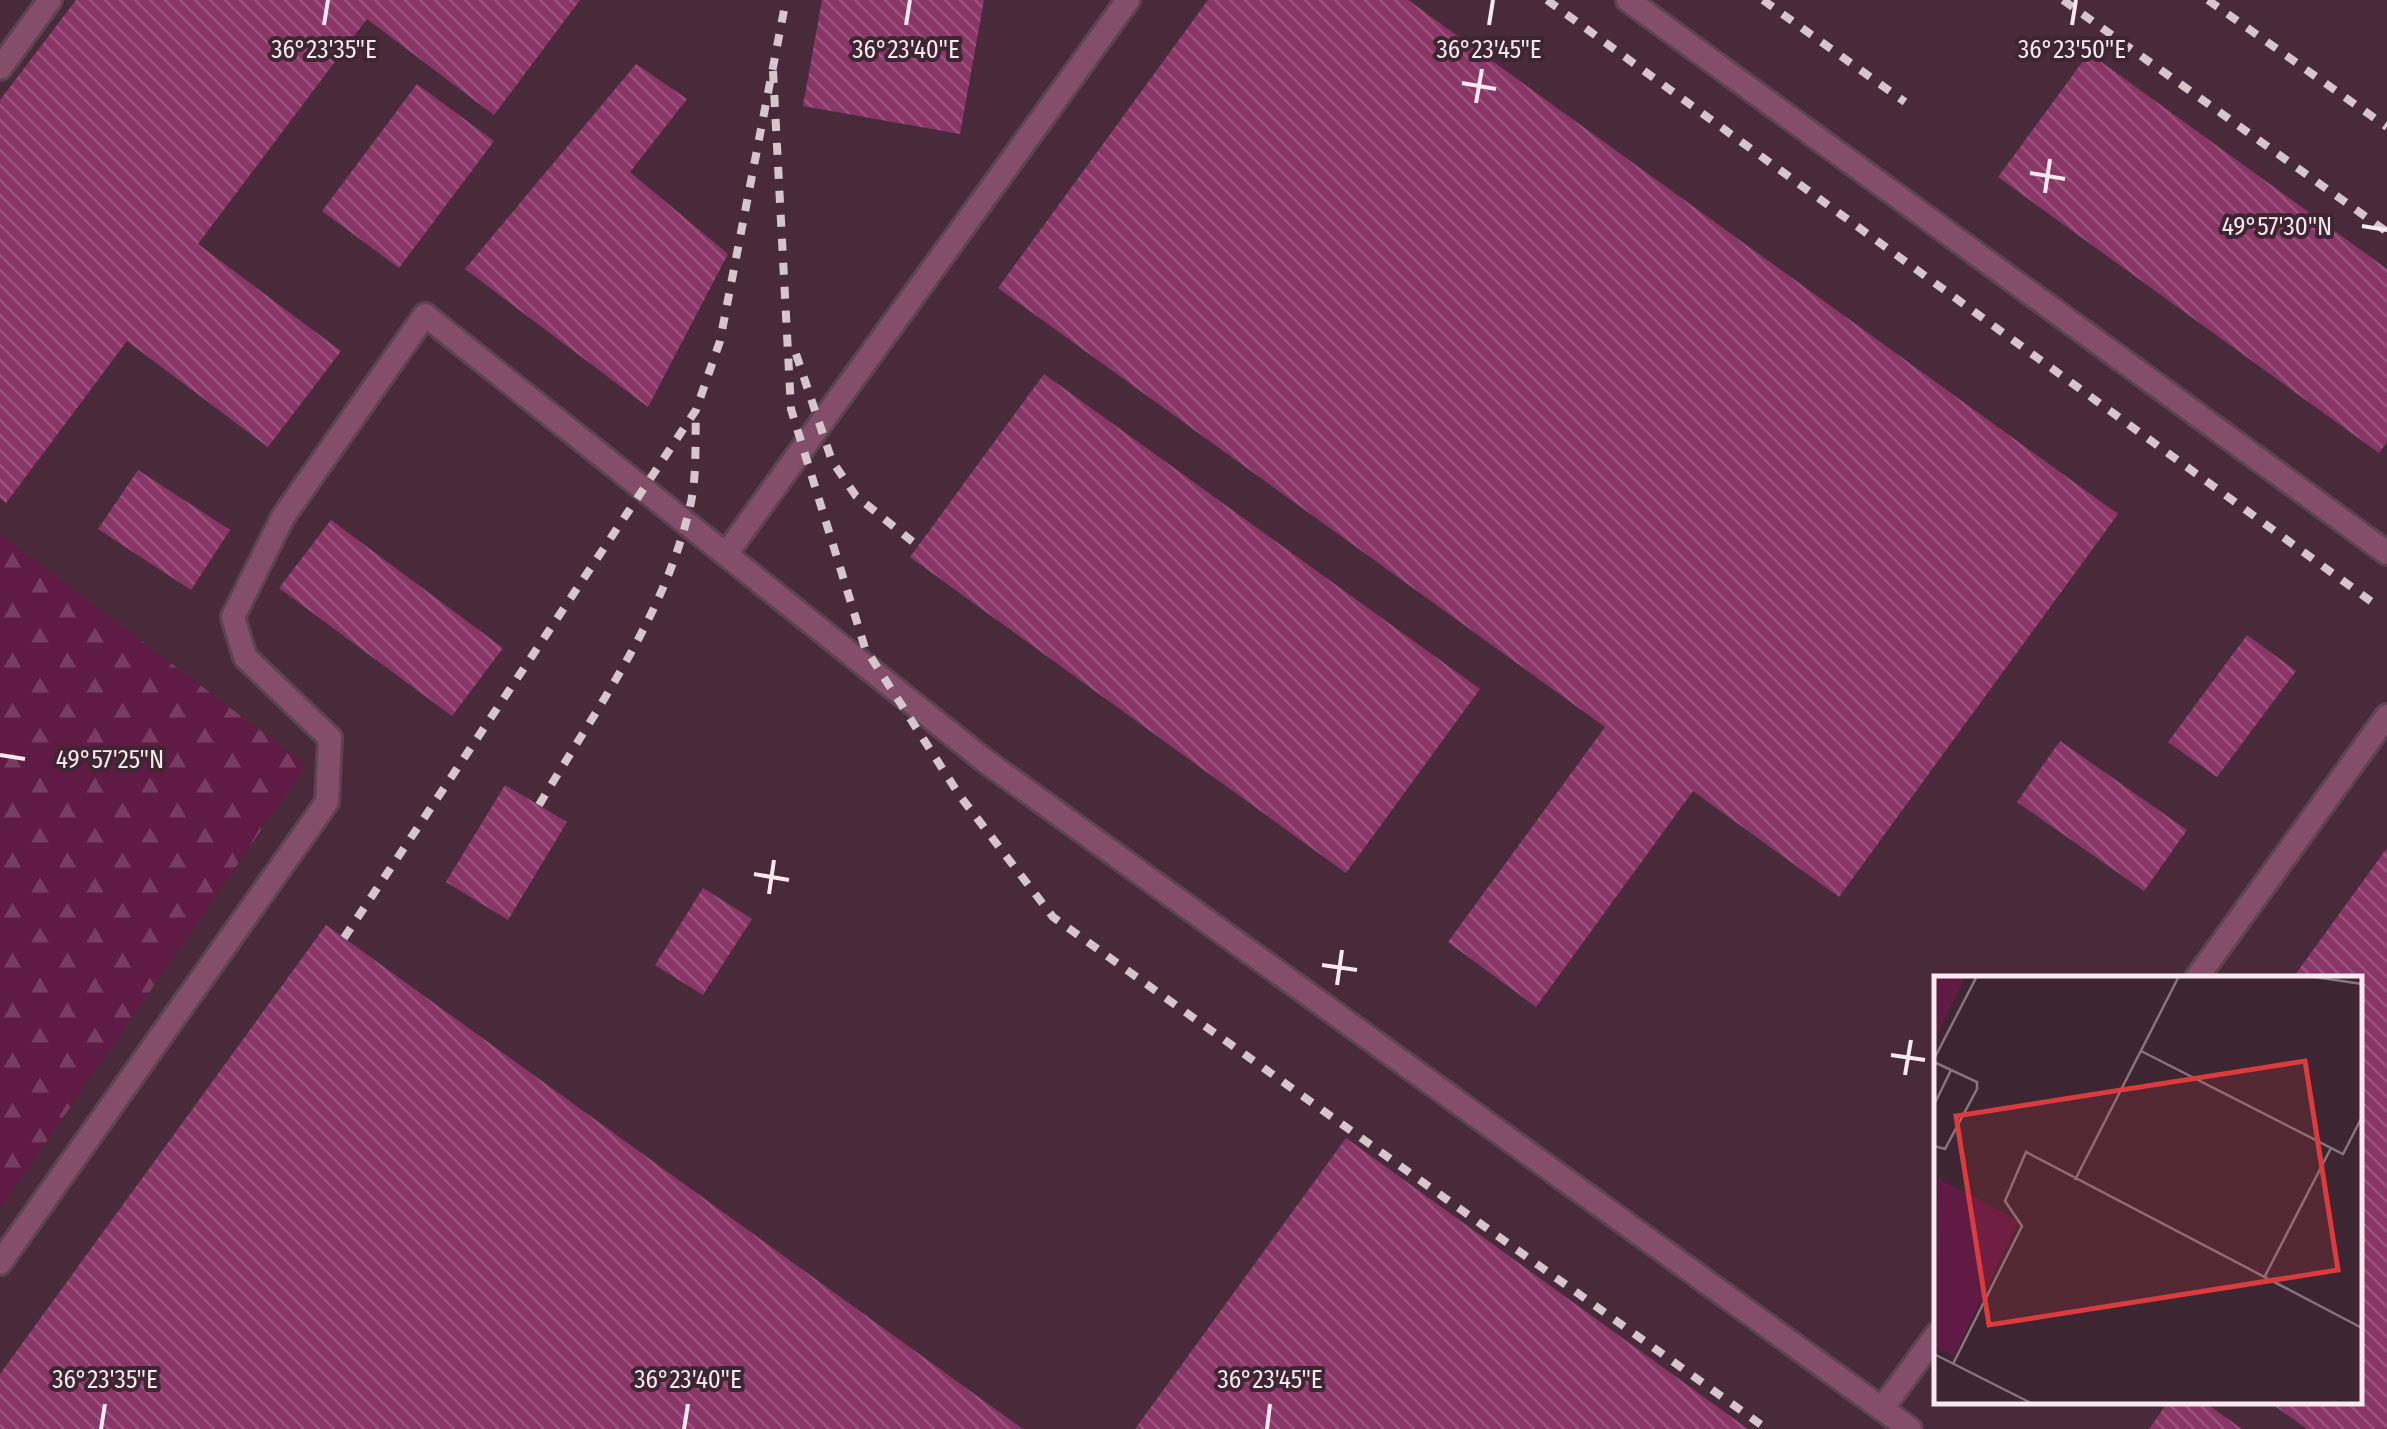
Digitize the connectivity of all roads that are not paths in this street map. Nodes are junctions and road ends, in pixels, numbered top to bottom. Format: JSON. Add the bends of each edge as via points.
{"nodes":[{"id":1,"x":50,"y":0,"type":"edge"},
{"id":2,"x":1128,"y":0,"type":"edge"},
{"id":3,"x":1628,"y":0,"type":"edge"},
{"id":4,"x":0,"y":68,"type":"edge"},
{"id":5,"x":2387,"y":552,"type":"edge"},
{"id":6,"x":726,"y":554,"type":"junction"},
{"id":7,"x":2387,"y":716,"type":"edge"},
{"id":8,"x":2198,"y":976,"type":"edge"},
{"id":9,"x":0,"y":1262,"type":"edge"},
{"id":10,"x":1934,"y":1338,"type":"edge"},
{"id":11,"x":1882,"y":1409,"type":"junction"},
{"id":12,"x":1910,"y":1429,"type":"edge"}],
"edges":[{"from":1,"to":4,"type":"lane"},
{"from":2,"to":6,"type":"lane"},
{"from":3,"to":5,"type":"lane"},
{"from":6,"to":9,"type":"lane","via":[[425,316],[283,517],[233,617],[246,657],[330,738],[326,802]]},
{"from":6,"to":11,"type":"lane","via":[[984,760]]},
{"from":7,"to":8,"type":"lane"},
{"from":10,"to":11,"type":"lane"},
{"from":11,"to":12,"type":"lane"}]}
